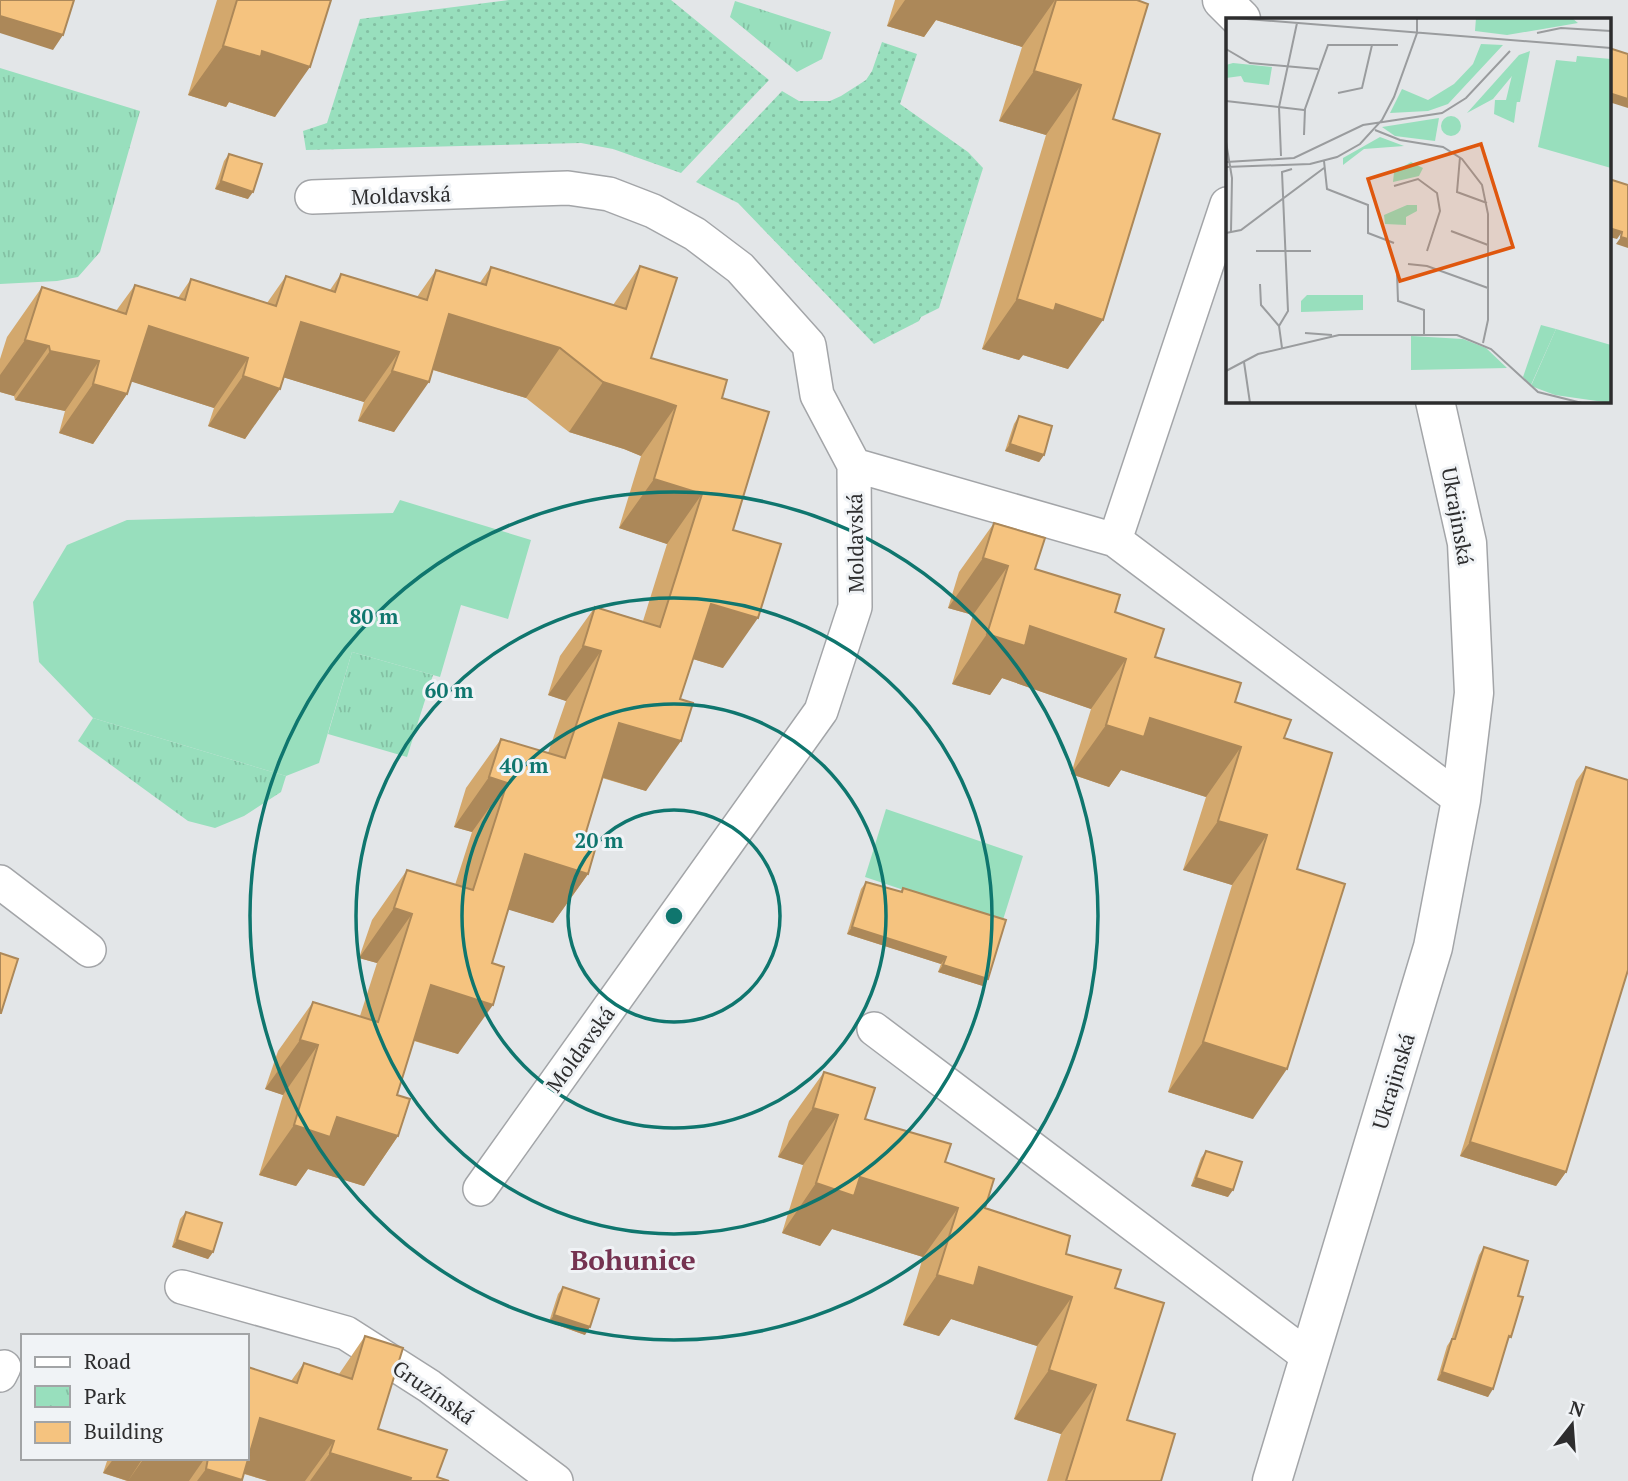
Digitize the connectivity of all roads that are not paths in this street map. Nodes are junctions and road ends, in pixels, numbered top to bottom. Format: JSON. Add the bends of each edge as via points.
{"nodes":[{"id":1,"x":1222,"y":0,"type":"edge"},
{"id":2,"x":1240,"y":18,"type":"edge"},
{"id":3,"x":312,"y":197,"type":"dead end"},
{"id":4,"x":1226,"y":207,"type":"edge"},
{"id":5,"x":1434,"y":402,"type":"edge"},
{"id":6,"x":854,"y":465,"type":"junction"},
{"id":7,"x":1115,"y":540,"type":"junction"},
{"id":8,"x":1461,"y":800,"type":"junction"},
{"id":9,"x":0,"y":882,"type":"edge"},
{"id":10,"x":89,"y":950,"type":"dead end"},
{"id":11,"x":874,"y":1029,"type":"dead end"},
{"id":12,"x":480,"y":1189,"type":"dead end"},
{"id":13,"x":182,"y":1287,"type":"dead end"},
{"id":14,"x":1310,"y":1358,"type":"junction"},
{"id":15,"x":556,"y":1481,"type":"edge"},
{"id":16,"x":1272,"y":1481,"type":"edge"}],
"edges":[{"from":1,"to":2,"type":"street"},
{"from":3,"to":6,"type":"street","name":"Moldavská","via":[[568,188],[609,194],[653,211],[695,233],[740,268],[809,345],[817,395]]},
{"from":4,"to":7,"type":"street"},
{"from":5,"to":8,"type":"street","name":"Ukrajinská","via":[[1466,543],[1474,694]]},
{"from":6,"to":7,"type":"street"},
{"from":6,"to":12,"type":"street","name":"Moldavská","via":[[855,607],[821,711]]},
{"from":7,"to":8,"type":"street"},
{"from":8,"to":14,"type":"street","name":"Ukrajinská","via":[[1433,947]]},
{"from":9,"to":10,"type":"street"},
{"from":11,"to":14,"type":"street"},
{"from":13,"to":15,"type":"street","name":"Gruzínská","via":[[346,1333],[429,1385]]},
{"from":14,"to":16,"type":"street","name":"Ukrajinská"}]}
